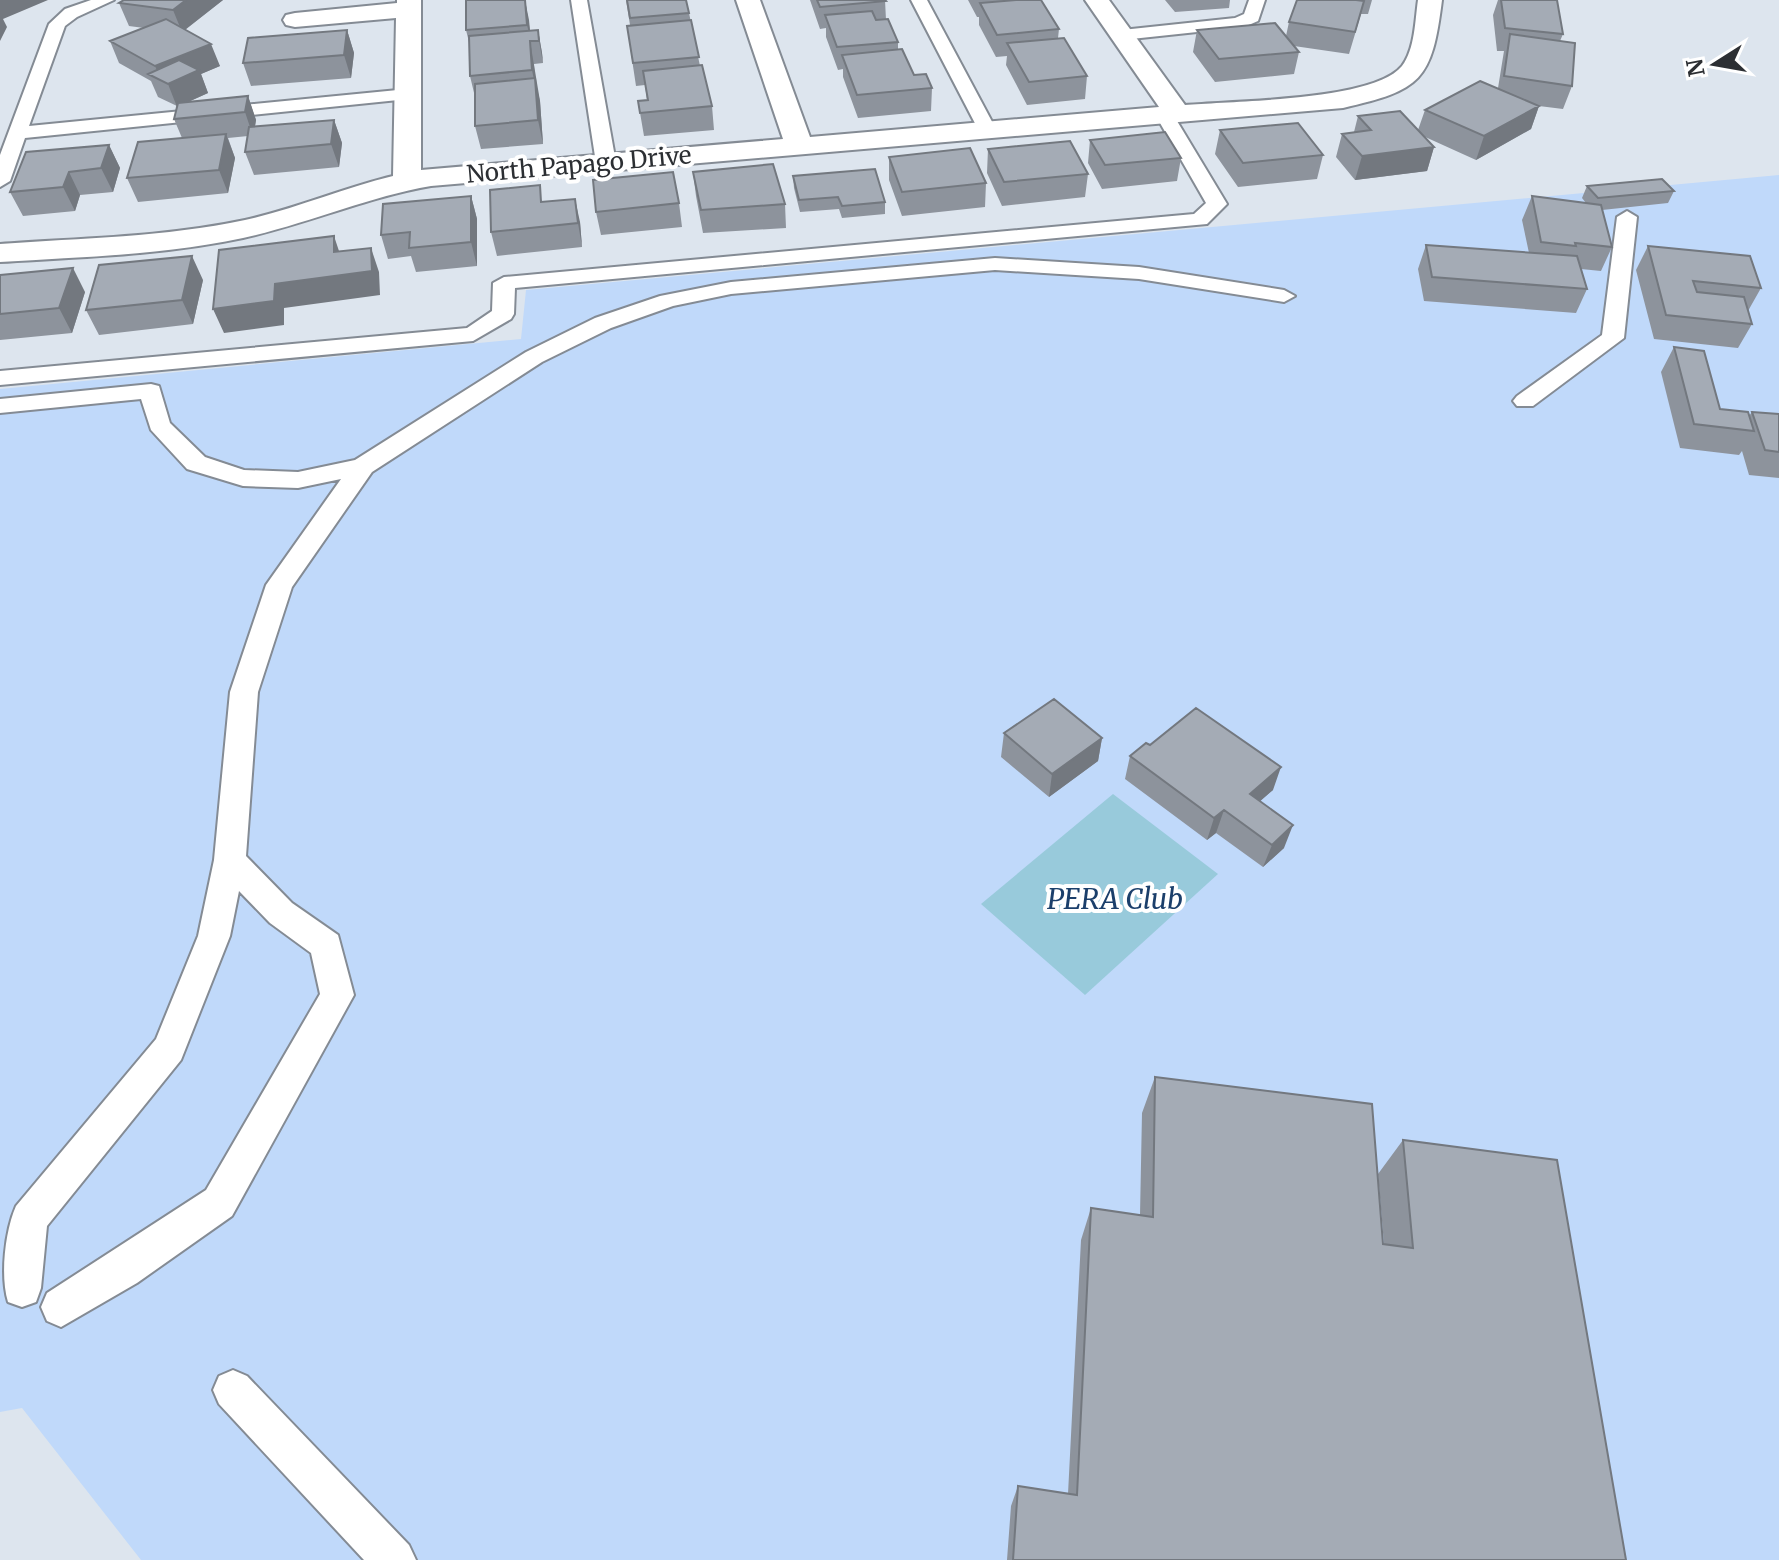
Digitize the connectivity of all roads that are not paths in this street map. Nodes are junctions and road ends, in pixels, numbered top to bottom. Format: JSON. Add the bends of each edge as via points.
{"nodes":[{"id":1,"x":106,"y":0,"type":"edge"},
{"id":2,"x":579,"y":0,"type":"edge"},
{"id":3,"x":748,"y":0,"type":"edge"},
{"id":4,"x":919,"y":0,"type":"edge"},
{"id":5,"x":1097,"y":0,"type":"edge"},
{"id":6,"x":1257,"y":0,"type":"edge"},
{"id":7,"x":1430,"y":0,"type":"edge"},
{"id":8,"x":409,"y":5,"type":"edge"},
{"id":9,"x":295,"y":20,"type":"dead end"},
{"id":10,"x":1122,"y":35,"type":"junction"},
{"id":11,"x":408,"y":94,"type":"junction"},
{"id":12,"x":1172,"y":116,"type":"junction"},
{"id":13,"x":988,"y":131,"type":"junction"},
{"id":14,"x":18,"y":133,"type":"junction"},
{"id":15,"x":799,"y":146,"type":"junction"},
{"id":16,"x":606,"y":163,"type":"junction"},
{"id":17,"x":0,"y":181,"type":"edge"},
{"id":18,"x":407,"y":181,"type":"junction"},
{"id":19,"x":1627,"y":217,"type":"dead end"},
{"id":20,"x":0,"y":253,"type":"edge"},
{"id":21,"x":1284,"y":296,"type":"dead end"},
{"id":22,"x":0,"y":378,"type":"edge"},
{"id":23,"x":1525,"y":401,"type":"dead end"},
{"id":24,"x":0,"y":406,"type":"edge"},
{"id":25,"x":363,"y":466,"type":"junction"},
{"id":26,"x":230,"y":860,"type":"junction"},
{"id":27,"x":22,"y":1288,"type":"dead end"},
{"id":28,"x":61,"y":1307,"type":"dead end"},
{"id":29,"x":233,"y":1390,"type":"dead end"},
{"id":30,"x":394,"y":1560,"type":"edge"}],
"edges":[{"from":1,"to":14,"type":"lane","via":[[57,24]]},
{"from":2,"to":16,"type":"lane"},
{"from":3,"to":15,"type":"street"},
{"from":4,"to":13,"type":"lane"},
{"from":5,"to":10,"type":"street"},
{"from":6,"to":10,"type":"lane","via":[[1252,17],[1238,23]]},
{"from":7,"to":12,"type":"street","name":"North Papago Drive","via":[[1420,60],[1413,71],[1385,89],[1343,100]]},
{"from":8,"to":9,"type":"street"},
{"from":8,"to":11,"type":"street"},
{"from":10,"to":12,"type":"street"},
{"from":11,"to":14,"type":"lane"},
{"from":11,"to":18,"type":"street"},
{"from":12,"to":13,"type":"street","name":"North Papago Drive"},
{"from":12,"to":22,"type":"lane","via":[[1217,204],[1200,220],[504,283],[503,314],[473,334]]},
{"from":13,"to":15,"type":"street","name":"North Papago Drive"},
{"from":14,"to":17,"type":"lane"},
{"from":15,"to":16,"type":"street","name":"North Papago Drive"},
{"from":16,"to":18,"type":"street","name":"North Papago Drive"},
{"from":18,"to":20,"type":"street","name":"North Papago Drive","via":[[231,232]]},
{"from":19,"to":23,"type":"lane","via":[[1613,338]]},
{"from":21,"to":25,"type":"lane","via":[[1139,273],[995,264],[731,288],[668,301],[603,323],[534,357]]},
{"from":24,"to":25,"type":"lane","via":[[151,391],[159,425],[196,463],[243,478],[298,480]]},
{"from":25,"to":26,"type":"lane","via":[[279,585],[244,692]]},
{"from":26,"to":27,"type":"lane","via":[[214,936],[169,1049],[29,1219]]},
{"from":26,"to":28,"type":"lane","via":[[281,913],[326,945],[337,995],[219,1203]]},
{"from":29,"to":30,"type":"lane"}]}
